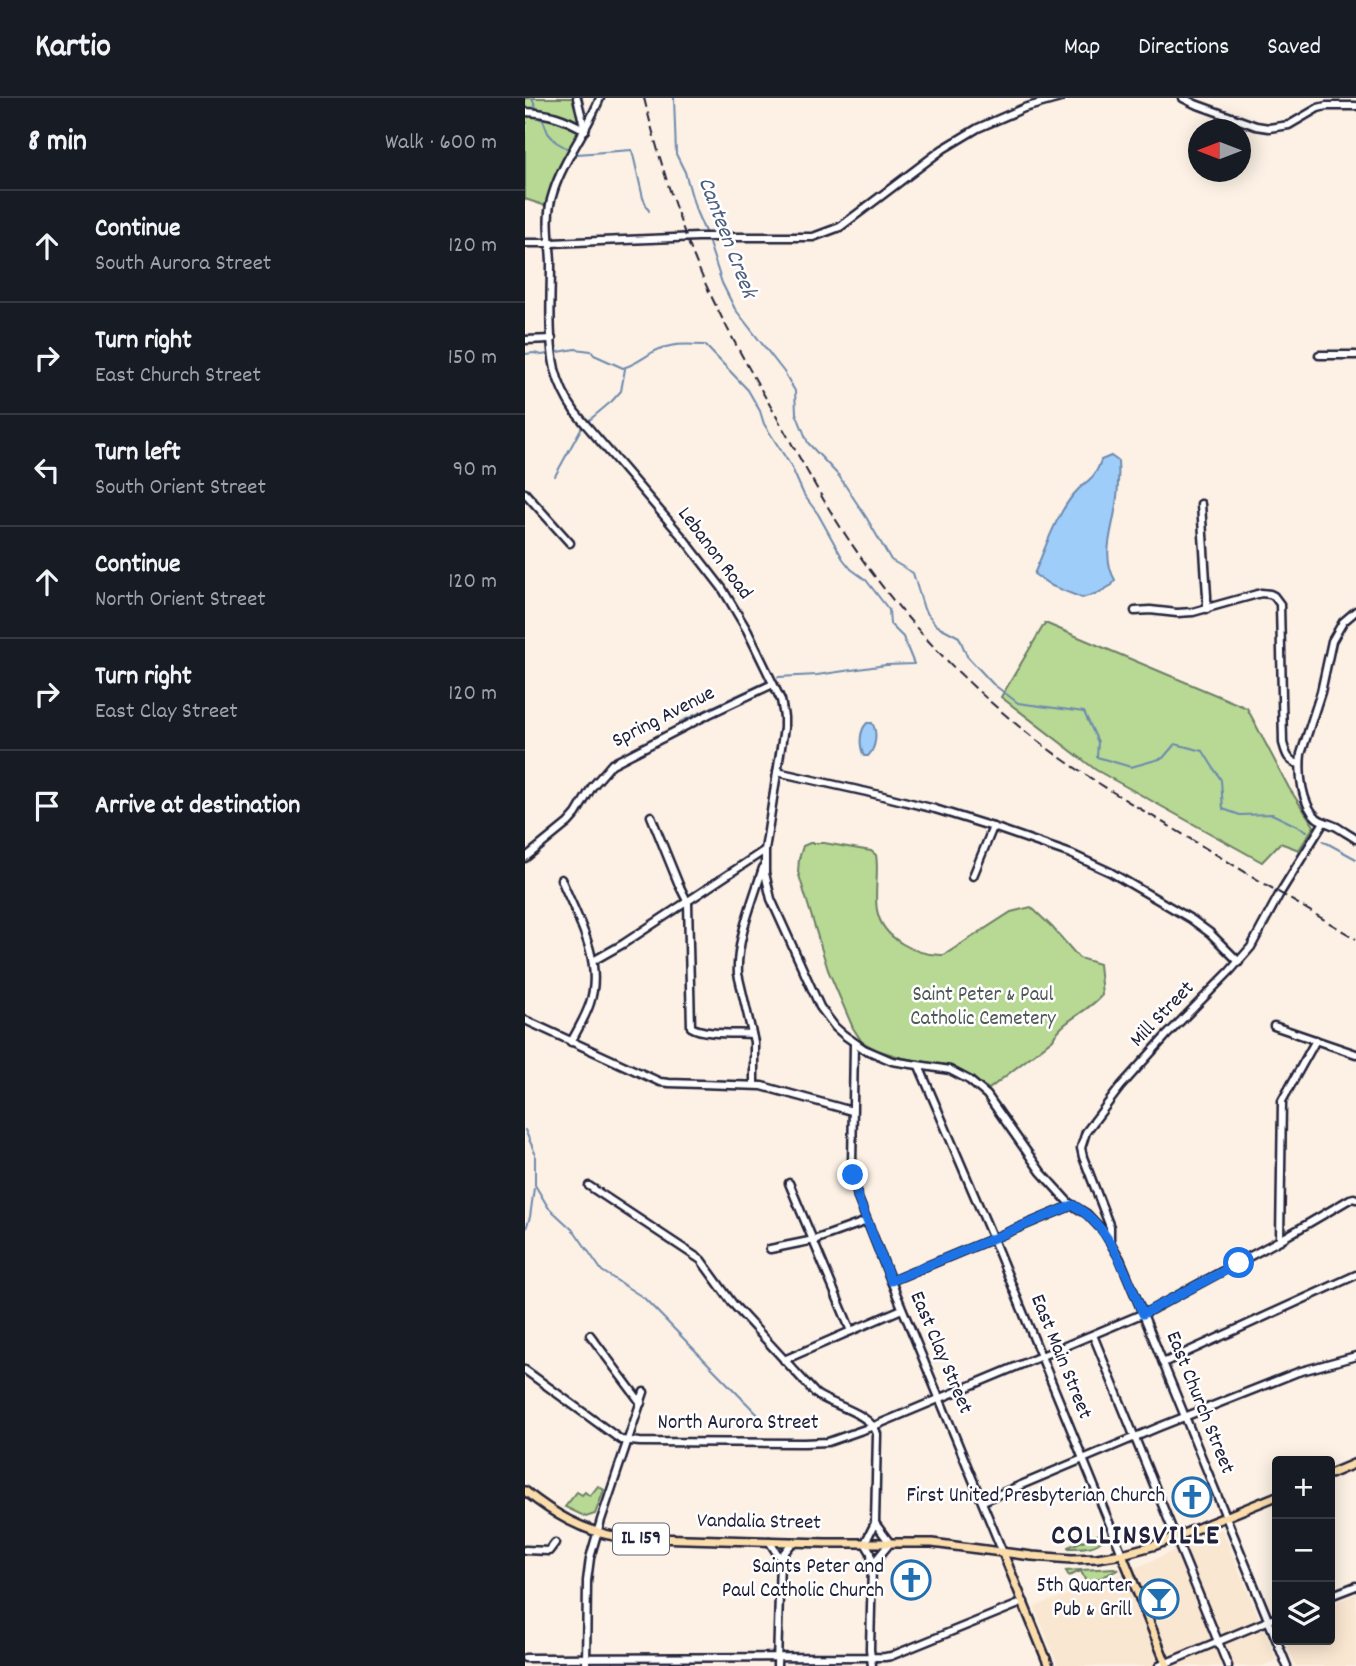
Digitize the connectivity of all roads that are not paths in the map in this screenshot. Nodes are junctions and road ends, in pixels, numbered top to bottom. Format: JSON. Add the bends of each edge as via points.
{"nodes":[{"id":1,"x":577,"y":98,"type":"edge"},
{"id":2,"x":600,"y":98,"type":"edge"},
{"id":3,"x":1060,"y":98,"type":"edge"},
{"id":4,"x":1183,"y":98,"type":"edge"},
{"id":5,"x":1356,"y":106,"type":"edge"},
{"id":6,"x":525,"y":112,"type":"edge"},
{"id":7,"x":585,"y":130,"type":"junction"},
{"id":8,"x":525,"y":243,"type":"edge"},
{"id":9,"x":551,"y":243,"type":"junction"},
{"id":10,"x":552,"y":339,"type":"junction"},
{"id":11,"x":525,"y":340,"type":"edge"},
{"id":12,"x":1319,"y":355,"type":"dead end"},
{"id":13,"x":1356,"y":355,"type":"edge"},
{"id":14,"x":525,"y":493,"type":"edge"},
{"id":15,"x":1201,"y":504,"type":"dead end"},
{"id":16,"x":570,"y":543,"type":"dead end"},
{"id":17,"x":1207,"y":609,"type":"junction"},
{"id":18,"x":1135,"y":611,"type":"dead end"},
{"id":19,"x":1356,"y":611,"type":"edge"},
{"id":20,"x":773,"y":684,"type":"junction"},
{"id":21,"x":1300,"y":764,"type":"junction"},
{"id":22,"x":777,"y":772,"type":"junction"},
{"id":23,"x":651,"y":816,"type":"dead end"},
{"id":24,"x":1324,"y":822,"type":"junction"},
{"id":25,"x":993,"y":827,"type":"junction"},
{"id":26,"x":1356,"y":839,"type":"edge"},
{"id":27,"x":765,"y":850,"type":"junction"},
{"id":28,"x":525,"y":858,"type":"edge"},
{"id":29,"x":765,"y":864,"type":"junction"},
{"id":30,"x":972,"y":876,"type":"dead end"},
{"id":31,"x":561,"y":879,"type":"dead end"},
{"id":32,"x":687,"y":901,"type":"junction"},
{"id":33,"x":593,"y":961,"type":"junction"},
{"id":34,"x":1239,"y":962,"type":"junction"},
{"id":35,"x":525,"y":1020,"type":"edge"},
{"id":36,"x":1274,"y":1026,"type":"dead end"},
{"id":37,"x":752,"y":1034,"type":"junction"},
{"id":38,"x":1316,"y":1040,"type":"junction"},
{"id":39,"x":571,"y":1042,"type":"junction"},
{"id":40,"x":854,"y":1043,"type":"junction"},
{"id":41,"x":1356,"y":1054,"type":"edge"},
{"id":42,"x":919,"y":1066,"type":"junction"},
{"id":43,"x":754,"y":1085,"type":"junction"},
{"id":44,"x":852,"y":1111,"type":"junction"},
{"id":45,"x":789,"y":1183,"type":"dead end"},
{"id":46,"x":589,"y":1186,"type":"dead end"},
{"id":47,"x":1356,"y":1199,"type":"edge"},
{"id":48,"x":1073,"y":1205,"type":"junction"},
{"id":49,"x":867,"y":1221,"type":"junction"},
{"id":50,"x":993,"y":1239,"type":"junction"},
{"id":51,"x":814,"y":1240,"type":"junction"},
{"id":52,"x":1280,"y":1240,"type":"junction"},
{"id":53,"x":1110,"y":1243,"type":"junction"},
{"id":54,"x":770,"y":1249,"type":"dead end"},
{"id":55,"x":1356,"y":1275,"type":"edge"},
{"id":56,"x":891,"y":1281,"type":"junction"},
{"id":57,"x":902,"y":1310,"type":"junction"},
{"id":58,"x":1143,"y":1314,"type":"junction"},
{"id":59,"x":851,"y":1331,"type":"junction"},
{"id":60,"x":590,"y":1335,"type":"dead end"},
{"id":61,"x":1093,"y":1335,"type":"junction"},
{"id":62,"x":1041,"y":1356,"type":"junction"},
{"id":63,"x":1356,"y":1356,"type":"edge"},
{"id":64,"x":784,"y":1360,"type":"junction"},
{"id":65,"x":1163,"y":1363,"type":"junction"},
{"id":66,"x":525,"y":1370,"type":"edge"},
{"id":67,"x":644,"y":1392,"type":"dead end"},
{"id":68,"x":940,"y":1399,"type":"junction"},
{"id":69,"x":641,"y":1403,"type":"junction"},
{"id":70,"x":1185,"y":1417,"type":"junction"},
{"id":71,"x":874,"y":1426,"type":"junction"},
{"id":72,"x":1135,"y":1437,"type":"junction"},
{"id":73,"x":628,"y":1441,"type":"junction"},
{"id":74,"x":1083,"y":1458,"type":"junction"},
{"id":75,"x":1356,"y":1463,"type":"edge"},
{"id":76,"x":1335,"y":1472,"type":"edge"},
{"id":77,"x":525,"y":1491,"type":"edge"},
{"id":78,"x":1272,"y":1498,"type":"edge"},
{"id":79,"x":982,"y":1501,"type":"junction"},
{"id":80,"x":1227,"y":1517,"type":"junction"},
{"id":81,"x":875,"y":1523,"type":"junction"},
{"id":82,"x":597,"y":1532,"type":"junction"},
{"id":83,"x":1176,"y":1538,"type":"junction"},
{"id":84,"x":769,"y":1541,"type":"junction"},
{"id":85,"x":793,"y":1542,"type":"junction"},
{"id":86,"x":555,"y":1543,"type":"dead end"},
{"id":87,"x":865,"y":1543,"type":"junction"},
{"id":88,"x":890,"y":1543,"type":"junction"},
{"id":89,"x":525,"y":1550,"type":"edge"},
{"id":90,"x":1003,"y":1553,"type":"junction"},
{"id":91,"x":1122,"y":1554,"type":"junction"},
{"id":92,"x":780,"y":1558,"type":"junction"},
{"id":93,"x":872,"y":1565,"type":"junction"},
{"id":94,"x":1356,"y":1586,"type":"edge"},
{"id":95,"x":1335,"y":1594,"type":"edge"},
{"id":96,"x":1024,"y":1602,"type":"junction"},
{"id":97,"x":1272,"y":1619,"type":"edge"},
{"id":98,"x":1269,"y":1620,"type":"junction"},
{"id":99,"x":1218,"y":1641,"type":"junction"},
{"id":100,"x":872,"y":1657,"type":"junction"},
{"id":101,"x":525,"y":1658,"type":"edge"},
{"id":102,"x":586,"y":1662,"type":"edge"},
{"id":103,"x":777,"y":1662,"type":"edge"},
{"id":104,"x":1164,"y":1665,"type":"edge"},
{"id":105,"x":872,"y":1666,"type":"edge"},
{"id":106,"x":1049,"y":1666,"type":"edge"},
{"id":107,"x":1228,"y":1666,"type":"edge"},
{"id":108,"x":1287,"y":1666,"type":"edge"}],
"edges":[{"from":1,"to":7,"type":"street"},
{"from":2,"to":7,"type":"street","name":"Lebanon Road"},
{"from":3,"to":9,"type":"street","via":[[978,128],[840,227],[813,237]]},
{"from":4,"to":5,"type":"street","via":[[1269,128],[1289,125],[1318,108]]},
{"from":6,"to":7,"type":"street","via":[[552,115]]},
{"from":7,"to":9,"type":"street","name":"Lebanon Road","via":[[552,196],[548,219]]},
{"from":8,"to":9,"type":"street"},
{"from":9,"to":10,"type":"street","name":"Lebanon Road"},
{"from":10,"to":11,"type":"street"},
{"from":10,"to":20,"type":"street","name":"Lebanon Road","via":[[557,376],[568,402],[710,572],[743,622]]},
{"from":12,"to":13,"type":"street"},
{"from":14,"to":16,"type":"street"},
{"from":15,"to":17,"type":"street"},
{"from":17,"to":18,"type":"street"},
{"from":17,"to":21,"type":"street","via":[[1261,593],[1270,594],[1280,604],[1283,743],[1288,758]]},
{"from":19,"to":21,"type":"street","via":[[1332,641]]},
{"from":20,"to":22,"type":"street","name":"Lebanon Road","via":[[784,717]]},
{"from":20,"to":28,"type":"street","name":"Spring Avenue","via":[[613,764],[568,823]]},
{"from":21,"to":24,"type":"street","via":[[1307,803]]},
{"from":22,"to":25,"type":"street","via":[[911,802]]},
{"from":22,"to":27,"type":"street","name":"Lebanon Road"},
{"from":23,"to":32,"type":"street"},
{"from":24,"to":26,"type":"street"},
{"from":24,"to":34,"type":"street","name":"Mill Street"},
{"from":25,"to":30,"type":"street"},
{"from":25,"to":34,"type":"street","via":[[1110,872],[1191,919]]},
{"from":27,"to":29,"type":"street","name":"Lebanon Road"},
{"from":27,"to":32,"type":"street"},
{"from":29,"to":37,"type":"street","via":[[738,965]]},
{"from":29,"to":40,"type":"street","name":"Lebanon Road","via":[[771,899],[817,1001],[835,1027]]},
{"from":31,"to":33,"type":"street"},
{"from":32,"to":33,"type":"street"},
{"from":32,"to":37,"type":"street","via":[[691,1027]]},
{"from":33,"to":39,"type":"street","via":[[591,1002]]},
{"from":34,"to":53,"type":"street","name":"Mill Street","via":[[1140,1064],[1086,1132],[1081,1148],[1110,1227]]},
{"from":35,"to":39,"type":"street"},
{"from":36,"to":38,"type":"street"},
{"from":37,"to":43,"type":"street"},
{"from":38,"to":41,"type":"street"},
{"from":38,"to":52,"type":"street","via":[[1282,1101]]},
{"from":39,"to":43,"type":"street","via":[[660,1082]]},
{"from":40,"to":42,"type":"street","name":"East Church Street","via":[[887,1059]]},
{"from":40,"to":44,"type":"street","name":"East Clay Street"},
{"from":42,"to":48,"type":"street","name":"East Church Street","via":[[950,1070],[987,1095],[1041,1172]]},
{"from":42,"to":50,"type":"street","name":"East Main Street"},
{"from":43,"to":44,"type":"street"},
{"from":44,"to":49,"type":"street","name":"East Clay Street","via":[[853,1175]]},
{"from":45,"to":51,"type":"street"},
{"from":46,"to":64,"type":"street","via":[[699,1258]]},
{"from":47,"to":52,"type":"street","name":"North Aurora Street"},
{"from":48,"to":50,"type":"street"},
{"from":48,"to":53,"type":"street","name":"East Church Street","via":[[1096,1222]]},
{"from":49,"to":51,"type":"street"},
{"from":49,"to":56,"type":"street","name":"East Clay Street"},
{"from":50,"to":56,"type":"street"},
{"from":50,"to":62,"type":"street","name":"East Main Street"},
{"from":51,"to":54,"type":"street"},
{"from":51,"to":59,"type":"street"},
{"from":52,"to":58,"type":"street","name":"North Aurora Street"},
{"from":53,"to":58,"type":"street","name":"East Church Street"},
{"from":55,"to":65,"type":"street"},
{"from":56,"to":57,"type":"street","name":"East Clay Street"},
{"from":57,"to":59,"type":"street"},
{"from":57,"to":68,"type":"street","name":"East Clay Street"},
{"from":58,"to":61,"type":"street","name":"North Aurora Street"},
{"from":58,"to":65,"type":"street","name":"East Church Street"},
{"from":59,"to":64,"type":"street"},
{"from":60,"to":69,"type":"street"},
{"from":61,"to":62,"type":"street","name":"North Aurora Street"},
{"from":61,"to":72,"type":"street"},
{"from":62,"to":68,"type":"street","name":"North Aurora Street"},
{"from":62,"to":74,"type":"street","name":"East Main Street"},
{"from":63,"to":70,"type":"street","via":[[1298,1372]]},
{"from":64,"to":71,"type":"street","via":[[824,1400]]},
{"from":65,"to":70,"type":"street","name":"East Church Street"},
{"from":66,"to":73,"type":"street","name":"North Aurora Street","via":[[616,1437]]},
{"from":67,"to":69,"type":"street"},
{"from":68,"to":71,"type":"street","name":"North Aurora Street"},
{"from":68,"to":79,"type":"street","name":"East Clay Street"},
{"from":69,"to":73,"type":"street"},
{"from":70,"to":72,"type":"street"},
{"from":70,"to":80,"type":"street","name":"East Church Street"},
{"from":71,"to":73,"type":"street","name":"North Aurora Street","via":[[818,1443]]},
{"from":71,"to":81,"type":"street"},
{"from":72,"to":74,"type":"street"},
{"from":72,"to":83,"type":"street"},
{"from":73,"to":82,"type":"street"},
{"from":74,"to":79,"type":"street"},
{"from":74,"to":91,"type":"street","name":"East Main Street"},
{"from":75,"to":76,"type":"main road"},
{"from":77,"to":82,"type":"main road","name":"Vandalia Street","number":"IL 159","via":[[562,1518]]},
{"from":78,"to":80,"type":"main road","number":"IL 159"},
{"from":79,"to":90,"type":"street","name":"East Clay Street"},
{"from":80,"to":83,"type":"main road","number":"IL 159"},
{"from":80,"to":98,"type":"street","name":"East Church Street"},
{"from":81,"to":87,"type":"street"},
{"from":81,"to":88,"type":"street"},
{"from":82,"to":84,"type":"main road","name":"Vandalia Street","number":"IL 159","via":[[640,1539]]},
{"from":82,"to":102,"type":"street","via":[[587,1578]]},
{"from":83,"to":91,"type":"main road","number":"IL 159"},
{"from":83,"to":99,"type":"street"},
{"from":84,"to":85,"type":"main road","name":"Vandalia Street","number":"IL 159"},
{"from":84,"to":92,"type":"street"},
{"from":85,"to":87,"type":"main road","name":"Vandalia Street","number":"IL 159"},
{"from":85,"to":92,"type":"street"},
{"from":86,"to":89,"type":"street","via":[[549,1550]]},
{"from":87,"to":88,"type":"main road","name":"Vandalia Street","number":"IL 159"},
{"from":87,"to":93,"type":"street"},
{"from":88,"to":90,"type":"main road","name":"Vandalia Street","number":"IL 159"},
{"from":88,"to":93,"type":"street"},
{"from":90,"to":91,"type":"main road","number":"IL 159","via":[[1072,1559]]},
{"from":90,"to":96,"type":"main road","name":"East Clay Street"},
{"from":91,"to":104,"type":"main road","name":"East Main Street"},
{"from":92,"to":103,"type":"street"},
{"from":93,"to":100,"type":"street"},
{"from":94,"to":95,"type":"street"},
{"from":96,"to":100,"type":"street","via":[[891,1656]]},
{"from":96,"to":106,"type":"main road","name":"East Clay Street"},
{"from":97,"to":98,"type":"street"},
{"from":98,"to":99,"type":"street"},
{"from":98,"to":108,"type":"street","name":"East Church Street"},
{"from":99,"to":104,"type":"street"},
{"from":99,"to":107,"type":"street"},
{"from":100,"to":103,"type":"street"},
{"from":100,"to":105,"type":"street"},
{"from":101,"to":102,"type":"street"},
{"from":102,"to":103,"type":"street"}]}
